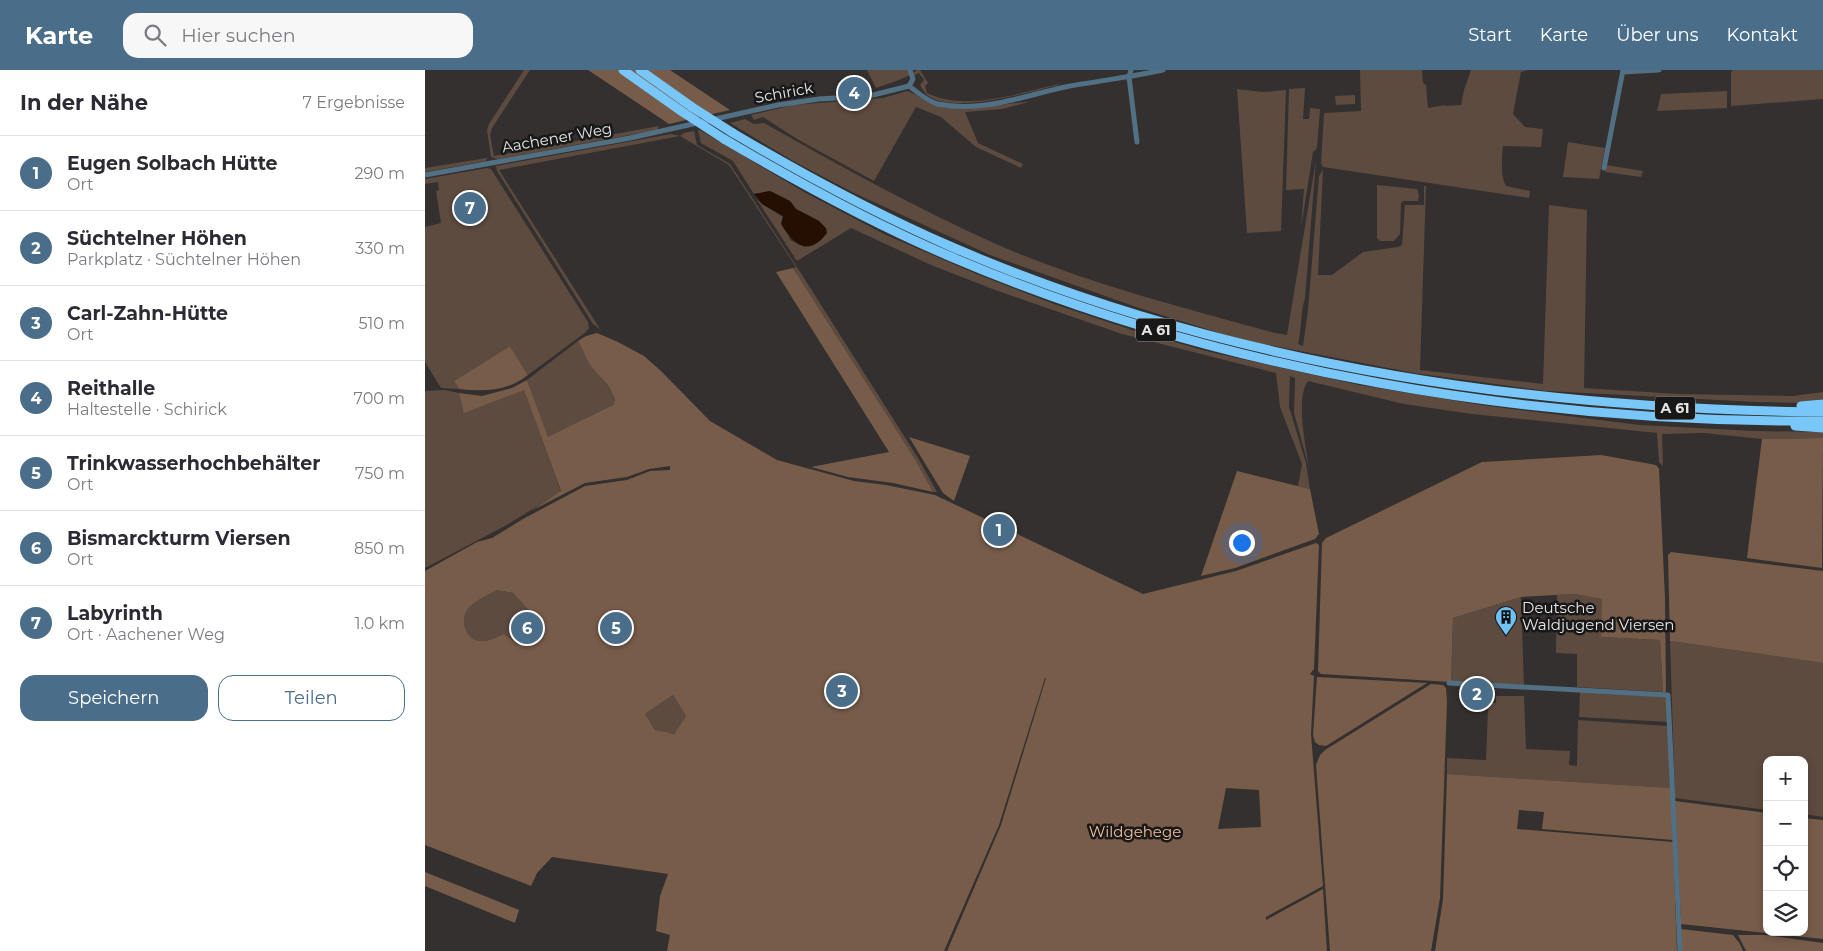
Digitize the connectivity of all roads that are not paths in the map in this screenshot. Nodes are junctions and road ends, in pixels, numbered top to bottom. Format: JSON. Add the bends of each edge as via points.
{"nodes":[{"id":1,"x":623,"y":70,"type":"edge"},
{"id":2,"x":640,"y":70,"type":"edge"},
{"id":3,"x":910,"y":70,"type":"edge"},
{"id":4,"x":1131,"y":70,"type":"edge"},
{"id":5,"x":1163,"y":70,"type":"edge"},
{"id":6,"x":1659,"y":70,"type":"edge"},
{"id":7,"x":1623,"y":71,"type":"edge"},
{"id":8,"x":1129,"y":77,"type":"junction"},
{"id":9,"x":909,"y":86,"type":"junction"},
{"id":10,"x":693,"y":124,"type":"joint"},
{"id":11,"x":1137,"y":142,"type":"dead end"},
{"id":12,"x":1604,"y":168,"type":"dead end"},
{"id":13,"x":425,"y":175,"type":"edge"},
{"id":14,"x":1823,"y":404,"type":"edge"},
{"id":15,"x":1753,"y":411,"type":"junction"},
{"id":16,"x":1823,"y":412,"type":"edge"},
{"id":17,"x":1770,"y":421,"type":"junction"},
{"id":18,"x":1823,"y":421,"type":"edge"},
{"id":19,"x":1823,"y":428,"type":"edge"},
{"id":20,"x":1449,"y":683,"type":"dead end"},
{"id":21,"x":1679,"y":951,"type":"edge"}],
"edges":[{"from":1,"to":17,"type":"highway","number":"A 61","bridge":true,"via":[[724,139],[849,209],[948,256],[1090,309],[1217,347],[1365,380],[1485,399],[1623,414]]},
{"from":2,"to":15,"type":"highway","number":"A 61","bridge":true,"via":[[733,133],[854,201],[952,247],[1093,300],[1201,333],[1331,364],[1465,387],[1615,403]]},
{"from":3,"to":9,"type":"street","via":[[913,79]]},
{"from":4,"to":8,"type":"street"},
{"from":5,"to":8,"type":"street"},
{"from":6,"to":7,"type":"street"},
{"from":7,"to":12,"type":"street"},
{"from":8,"to":9,"type":"street","via":[[984,106],[937,104]]},
{"from":8,"to":11,"type":"street"},
{"from":9,"to":10,"type":"street","name":"Schirick","via":[[869,96],[779,105]]},
{"from":10,"to":13,"type":"street","name":"Aachener Weg"},
{"from":14,"to":15,"type":"highway"},
{"from":15,"to":16,"type":"highway","number":"A 61"},
{"from":17,"to":18,"type":"highway","number":"A 61"},
{"from":17,"to":19,"type":"highway"},
{"from":20,"to":21,"type":"street","via":[[1668,694]]}]}
